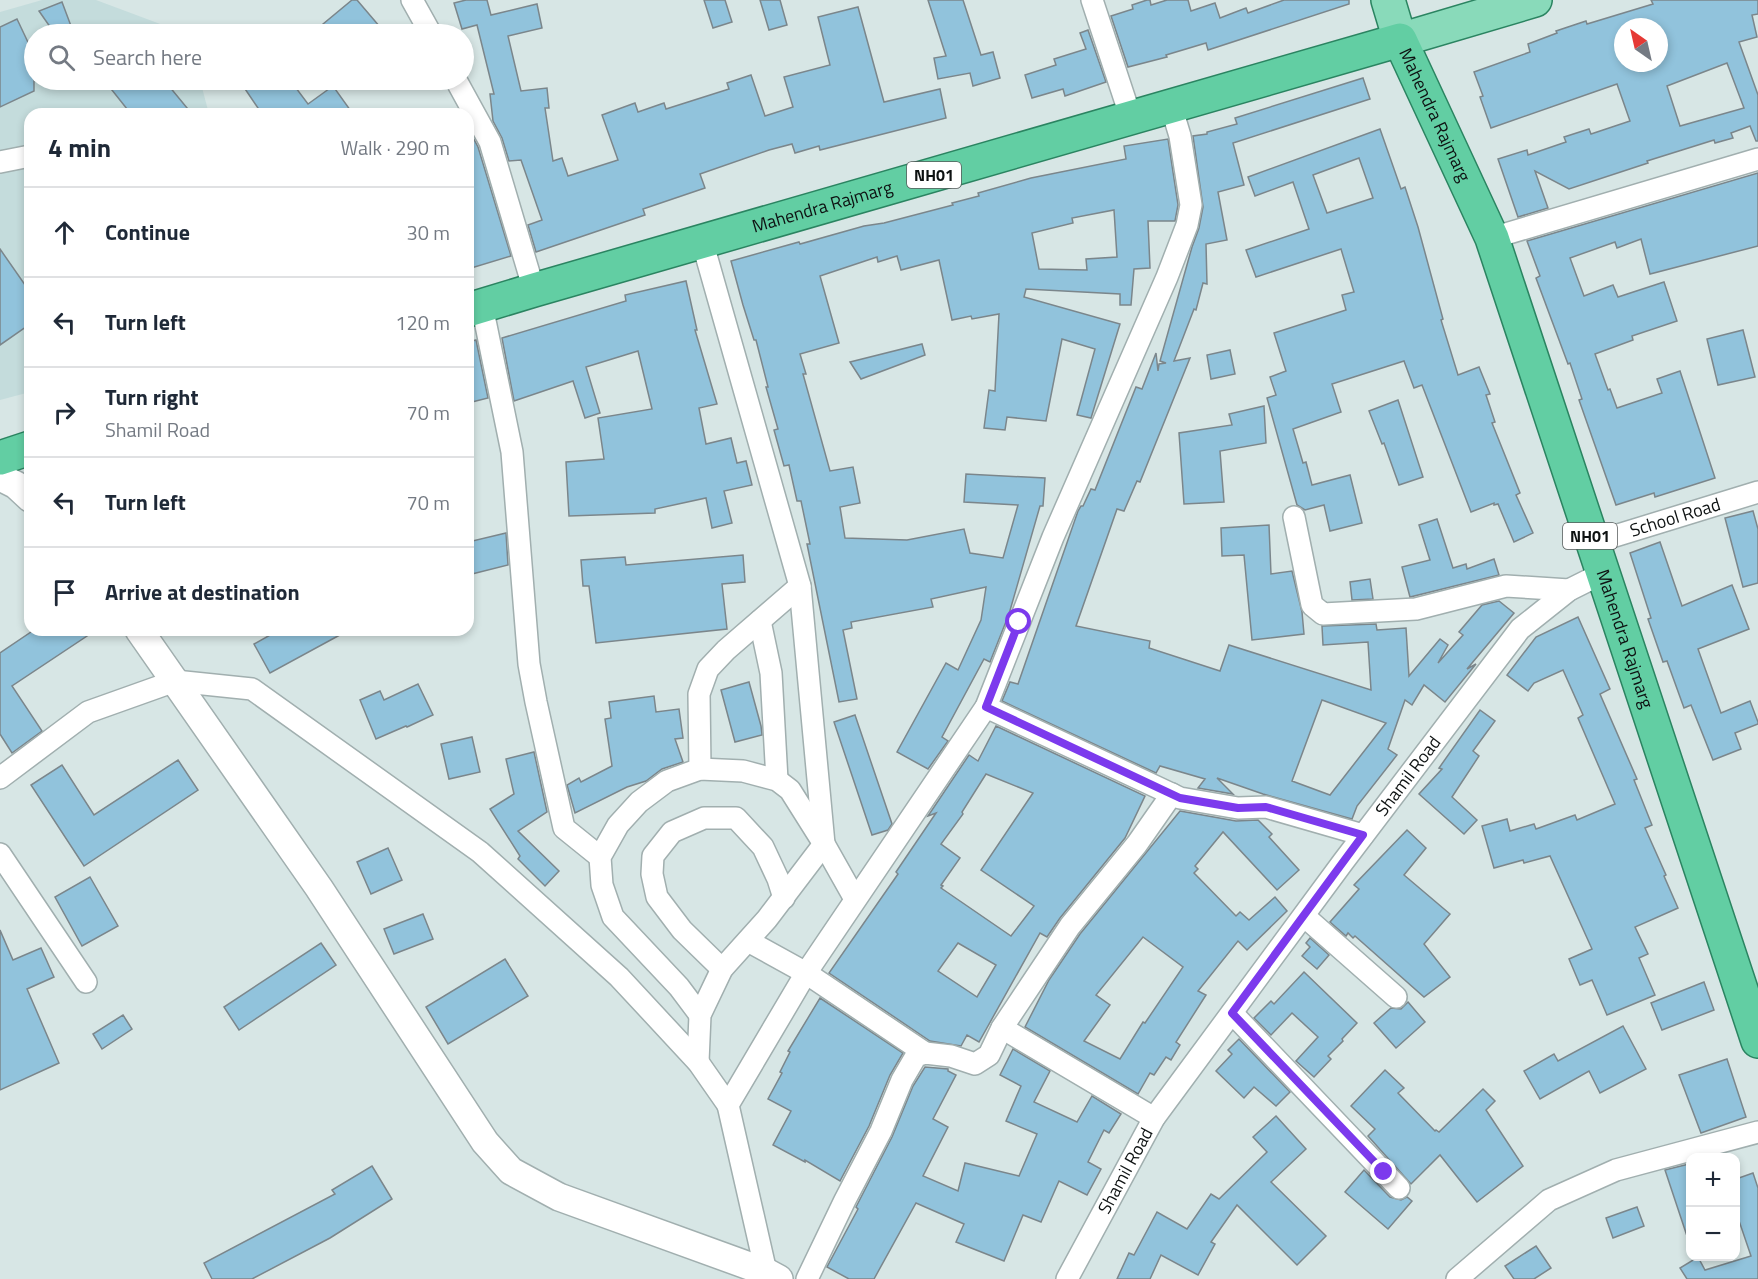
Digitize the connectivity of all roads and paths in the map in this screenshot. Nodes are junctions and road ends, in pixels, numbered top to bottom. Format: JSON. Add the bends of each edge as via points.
{"nodes":[{"id":1,"x":412,"y":0,"type":"edge"},
{"id":2,"x":1092,"y":0,"type":"edge"},
{"id":3,"x":1388,"y":0,"type":"edge"},
{"id":4,"x":1535,"y":0,"type":"edge"},
{"id":5,"x":425,"y":24,"type":"edge"},
{"id":6,"x":1400,"y":40,"type":"junction"},
{"id":7,"x":461,"y":90,"type":"edge"},
{"id":8,"x":1171,"y":106,"type":"junction"},
{"id":9,"x":471,"y":108,"type":"edge"},
{"id":10,"x":474,"y":113,"type":"edge"},
{"id":11,"x":1131,"y":118,"type":"junction"},
{"id":12,"x":24,"y":157,"type":"edge"},
{"id":13,"x":1758,"y":159,"type":"edge"},
{"id":14,"x":0,"y":162,"type":"edge"},
{"id":15,"x":1492,"y":238,"type":"junction"},
{"id":16,"x":702,"y":241,"type":"junction"},
{"id":17,"x":534,"y":290,"type":"junction"},
{"id":18,"x":475,"y":308,"type":"edge"},
{"id":19,"x":24,"y":450,"type":"edge"},
{"id":20,"x":0,"y":458,"type":"edge"},
{"id":21,"x":0,"y":477,"type":"edge"},
{"id":22,"x":24,"y":492,"type":"edge"},
{"id":23,"x":1758,"y":492,"type":"edge"},
{"id":24,"x":1294,"y":517,"type":"dead end"},
{"id":25,"x":1592,"y":543,"type":"junction"},
{"id":26,"x":1601,"y":573,"type":"junction"},
{"id":27,"x":800,"y":586,"type":"junction"},
{"id":28,"x":1569,"y":590,"type":"junction"},
{"id":29,"x":760,"y":621,"type":"junction"},
{"id":30,"x":143,"y":636,"type":"edge"},
{"id":31,"x":175,"y":681,"type":"junction"},
{"id":32,"x":986,"y":707,"type":"junction"},
{"id":33,"x":700,"y":769,"type":"junction"},
{"id":34,"x":0,"y":778,"type":"edge"},
{"id":35,"x":777,"y":780,"type":"junction"},
{"id":36,"x":1172,"y":794,"type":"junction"},
{"id":37,"x":1363,"y":835,"type":"junction"},
{"id":38,"x":825,"y":844,"type":"junction"},
{"id":39,"x":0,"y":854,"type":"edge"},
{"id":40,"x":600,"y":857,"type":"junction"},
{"id":41,"x":784,"y":898,"type":"junction"},
{"id":42,"x":855,"y":899,"type":"junction"},
{"id":43,"x":1304,"y":916,"type":"junction"},
{"id":44,"x":748,"y":941,"type":"junction"},
{"id":45,"x":722,"y":969,"type":"junction"},
{"id":46,"x":806,"y":973,"type":"junction"},
{"id":47,"x":86,"y":982,"type":"dead end"},
{"id":48,"x":1396,"y":997,"type":"dead end"},
{"id":49,"x":1232,"y":1013,"type":"junction"},
{"id":50,"x":700,"y":1016,"type":"junction"},
{"id":51,"x":1002,"y":1028,"type":"junction"},
{"id":52,"x":1758,"y":1041,"type":"edge"},
{"id":53,"x":925,"y":1053,"type":"junction"},
{"id":54,"x":698,"y":1062,"type":"junction"},
{"id":55,"x":728,"y":1105,"type":"junction"},
{"id":56,"x":1154,"y":1118,"type":"junction"},
{"id":57,"x":1758,"y":1132,"type":"edge"},
{"id":58,"x":1399,"y":1188,"type":"dead end"},
{"id":59,"x":772,"y":1275,"type":"edge"},
{"id":60,"x":807,"y":1279,"type":"edge"},
{"id":61,"x":1067,"y":1279,"type":"edge"},
{"id":62,"x":1457,"y":1279,"type":"edge"}],
"edges":[{"from":1,"to":5,"type":"street"},
{"from":2,"to":11,"type":"street"},
{"from":3,"to":6,"type":"main road"},
{"from":4,"to":6,"type":"main road"},
{"from":6,"to":8,"type":"highway","name":"Mahendra Rajmarg","number":"NH01"},
{"from":6,"to":15,"type":"highway","name":"Mahendra Rajmarg","number":"NH01"},
{"from":7,"to":9,"type":"street"},
{"from":8,"to":11,"type":"highway","name":"Mahendra Rajmarg","number":"NH01"},
{"from":8,"to":32,"type":"street","via":[[1191,205],[1187,225],[1053,537]]},
{"from":10,"to":17,"type":"street","via":[[490,142]]},
{"from":11,"to":16,"type":"highway","name":"Mahendra Rajmarg","number":"NH01"},
{"from":12,"to":14,"type":"street"},
{"from":13,"to":15,"type":"street"},
{"from":15,"to":25,"type":"highway","name":"Mahendra Rajmarg","number":"NH01"},
{"from":16,"to":17,"type":"highway","name":"Mahendra Rajmarg","number":"NH01"},
{"from":16,"to":27,"type":"street"},
{"from":17,"to":18,"type":"highway","name":"Mahendra Rajmarg","number":"NH01"},
{"from":18,"to":40,"type":"street","via":[[512,452],[529,664],[564,828]]},
{"from":19,"to":20,"type":"highway"},
{"from":21,"to":22,"type":"street"},
{"from":23,"to":25,"type":"street","name":"School Road"},
{"from":24,"to":28,"type":"street","via":[[1312,605],[1323,614],[1416,609],[1506,586]]},
{"from":25,"to":26,"type":"highway","name":"Mahendra Rajmarg","number":"NH01"},
{"from":26,"to":28,"type":"street","name":"Shamil Road"},
{"from":26,"to":52,"type":"highway","name":"Mahendra Rajmarg","number":"NH01"},
{"from":27,"to":29,"type":"street"},
{"from":27,"to":38,"type":"street"},
{"from":28,"to":37,"type":"street","name":"Shamil Road","via":[[1520,629]]},
{"from":29,"to":33,"type":"street","via":[[708,669],[699,694]]},
{"from":29,"to":35,"type":"street","via":[[771,672]]},
{"from":30,"to":31,"type":"street"},
{"from":31,"to":34,"type":"street","via":[[87,712]]},
{"from":31,"to":54,"type":"street","via":[[252,689],[480,852],[619,977]]},
{"from":31,"to":59,"type":"street","via":[[319,888],[484,1142],[511,1171],[559,1197]]},
{"from":32,"to":36,"type":"street"},
{"from":32,"to":42,"type":"street"},
{"from":33,"to":35,"type":"street","via":[[743,771]]},
{"from":33,"to":40,"type":"street","via":[[668,781],[639,802],[618,825]]},
{"from":35,"to":38,"type":"street","via":[[790,790]]},
{"from":36,"to":37,"type":"street","via":[[1238,808],[1266,807]]},
{"from":36,"to":51,"type":"street","via":[[1070,926]]},
{"from":37,"to":43,"type":"street","name":"Shamil Road"},
{"from":38,"to":41,"type":"street"},
{"from":38,"to":42,"type":"street"},
{"from":39,"to":47,"type":"street"},
{"from":40,"to":50,"type":"street","via":[[602,885],[613,917],[679,987]]},
{"from":41,"to":44,"type":"street"},
{"from":41,"to":45,"type":"street","via":[[763,847],[736,818],[704,818],[672,832],[653,856],[657,897],[682,930]]},
{"from":42,"to":46,"type":"street"},
{"from":43,"to":48,"type":"street"},
{"from":43,"to":49,"type":"street","name":"Shamil Road"},
{"from":44,"to":45,"type":"street"},
{"from":44,"to":46,"type":"street"},
{"from":45,"to":50,"type":"street"},
{"from":46,"to":53,"type":"street"},
{"from":46,"to":55,"type":"street"},
{"from":49,"to":56,"type":"street","name":"Shamil Road"},
{"from":49,"to":58,"type":"street"},
{"from":50,"to":54,"type":"street"},
{"from":51,"to":53,"type":"street","via":[[989,1055],[975,1064]]},
{"from":51,"to":56,"type":"street"},
{"from":53,"to":60,"type":"street","via":[[916,1056],[902,1080],[881,1131]]},
{"from":54,"to":55,"type":"street"},
{"from":55,"to":59,"type":"street"},
{"from":56,"to":61,"type":"street","name":"Shamil Road"},
{"from":57,"to":62,"type":"street","via":[[1616,1170],[1549,1200]]}]}
